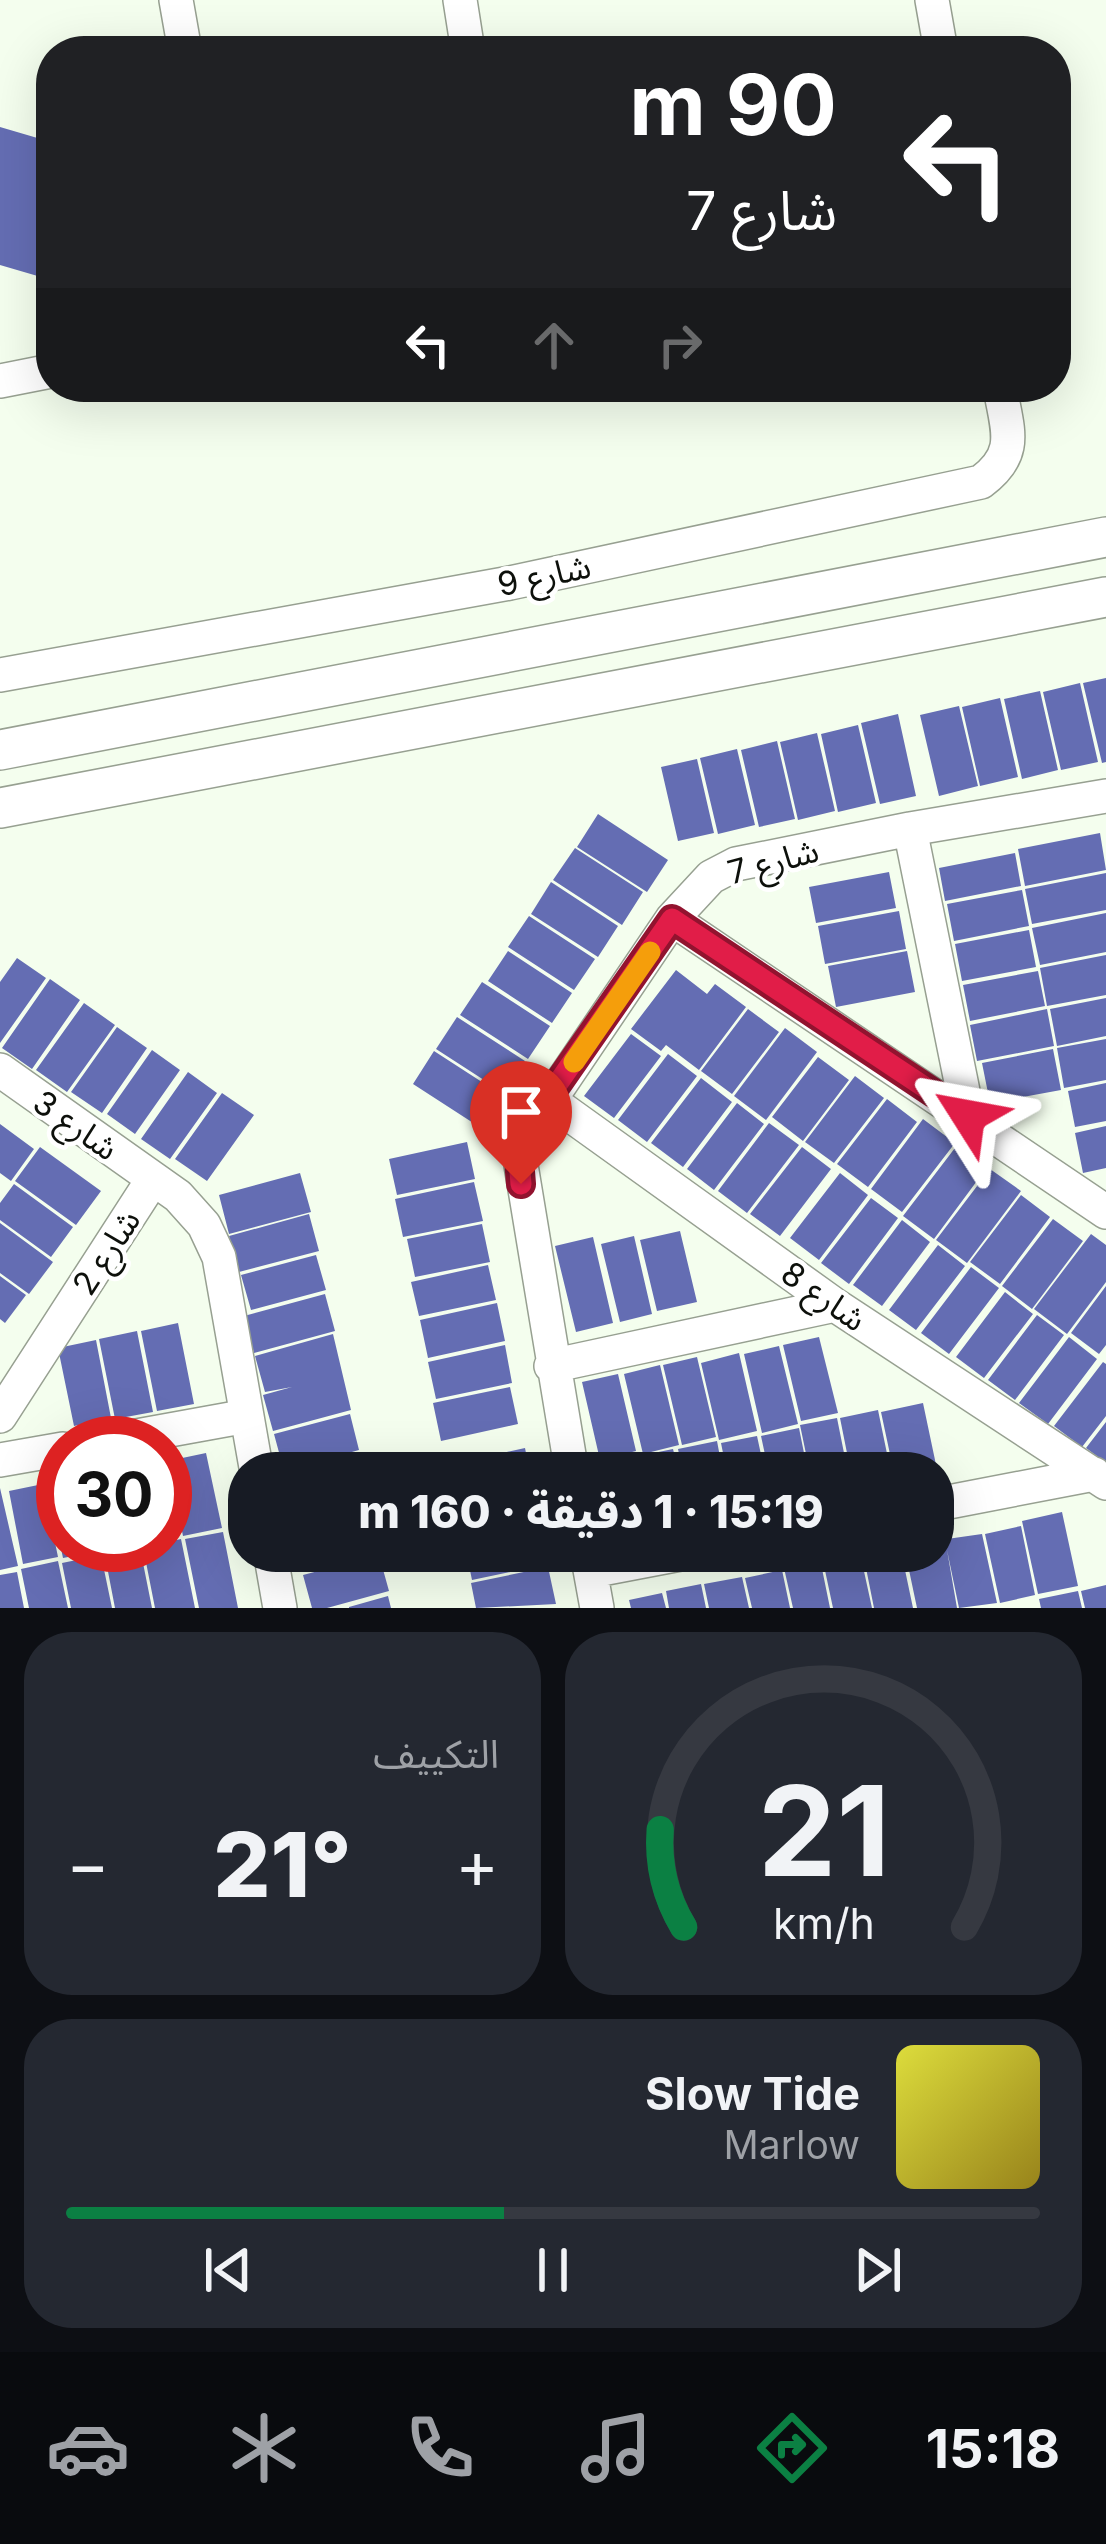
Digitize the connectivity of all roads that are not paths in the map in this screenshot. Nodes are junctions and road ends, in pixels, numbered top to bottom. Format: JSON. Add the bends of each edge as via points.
{"nodes":[{"id":1,"x":176,"y":0,"type":"edge"},
{"id":2,"x":460,"y":0,"type":"edge"},
{"id":3,"x":932,"y":0,"type":"edge"},
{"id":4,"x":182,"y":36,"type":"edge"},
{"id":5,"x":466,"y":36,"type":"edge"},
{"id":6,"x":938,"y":36,"type":"edge"},
{"id":7,"x":36,"y":374,"type":"edge"},
{"id":8,"x":0,"y":381,"type":"edge"},
{"id":9,"x":1003,"y":402,"type":"edge"},
{"id":10,"x":1106,"y":537,"type":"edge"},
{"id":11,"x":1106,"y":597,"type":"edge"},
{"id":12,"x":0,"y":675,"type":"edge"},
{"id":13,"x":228,"y":707,"type":"junction"},
{"id":14,"x":0,"y":750,"type":"edge"},
{"id":15,"x":71,"y":794,"type":"junction"},
{"id":16,"x":1106,"y":796,"type":"edge"},
{"id":17,"x":0,"y":808,"type":"edge"},
{"id":18,"x":910,"y":829,"type":"junction"},
{"id":19,"x":672,"y":919,"type":"junction"},
{"id":20,"x":0,"y":1070,"type":"edge"},
{"id":21,"x":548,"y":1099,"type":"junction"},
{"id":22,"x":968,"y":1116,"type":"junction"},
{"id":23,"x":153,"y":1179,"type":"junction"},
{"id":24,"x":1106,"y":1213,"type":"edge"},
{"id":25,"x":835,"y":1305,"type":"junction"},
{"id":26,"x":551,"y":1366,"type":"junction"},
{"id":27,"x":0,"y":1416,"type":"edge"},
{"id":28,"x":247,"y":1417,"type":"junction"},
{"id":29,"x":192,"y":1427,"type":"edge"},
{"id":30,"x":253,"y":1452,"type":"edge"},
{"id":31,"x":568,"y":1452,"type":"edge"},
{"id":32,"x":36,"y":1454,"type":"edge"},
{"id":33,"x":0,"y":1460,"type":"edge"},
{"id":34,"x":1100,"y":1478,"type":"edge"},
{"id":35,"x":954,"y":1502,"type":"edge"},
{"id":36,"x":274,"y":1572,"type":"edge"},
{"id":37,"x":591,"y":1572,"type":"edge"},
{"id":38,"x":280,"y":1608,"type":"edge"},
{"id":39,"x":597,"y":1608,"type":"edge"}],
"edges":[{"from":1,"to":4,"type":"street"},
{"from":2,"to":5,"type":"street"},
{"from":3,"to":6,"type":"street"},
{"from":7,"to":8,"type":"street"},
{"from":9,"to":12,"type":"street","name":"شارع 9","via":[[1010,443],[1001,467],[980,482],[510,583]]},
{"from":10,"to":13,"type":"street"},
{"from":11,"to":15,"type":"street"},
{"from":13,"to":14,"type":"street"},
{"from":13,"to":15,"type":"street","via":[[191,738],[91,758],[71,777]]},
{"from":15,"to":17,"type":"street"},
{"from":16,"to":18,"type":"street","name":"شارع 7"},
{"from":18,"to":19,"type":"street","name":"شارع 7","via":[[736,864],[711,877]]},
{"from":18,"to":22,"type":"street"},
{"from":19,"to":21,"type":"street","name":"شارع 7"},
{"from":19,"to":22,"type":"street"},
{"from":20,"to":23,"type":"street","name":"شارع 3"},
{"from":21,"to":25,"type":"street","name":"شارع 8"},
{"from":21,"to":26,"type":"street","via":[[518,1147]]},
{"from":22,"to":24,"type":"street"},
{"from":23,"to":27,"type":"street","name":"شارع 2"},
{"from":23,"to":28,"type":"street","name":"شارع 2","via":[[204,1225],[219,1257]]},
{"from":25,"to":26,"type":"street"},
{"from":25,"to":34,"type":"street","name":"شارع 8"},
{"from":26,"to":31,"type":"street"},
{"from":28,"to":29,"type":"street"},
{"from":28,"to":30,"type":"street","name":"شارع 2"},
{"from":32,"to":33,"type":"street"},
{"from":34,"to":35,"type":"street"},
{"from":36,"to":38,"type":"street"},
{"from":37,"to":39,"type":"street"}]}
